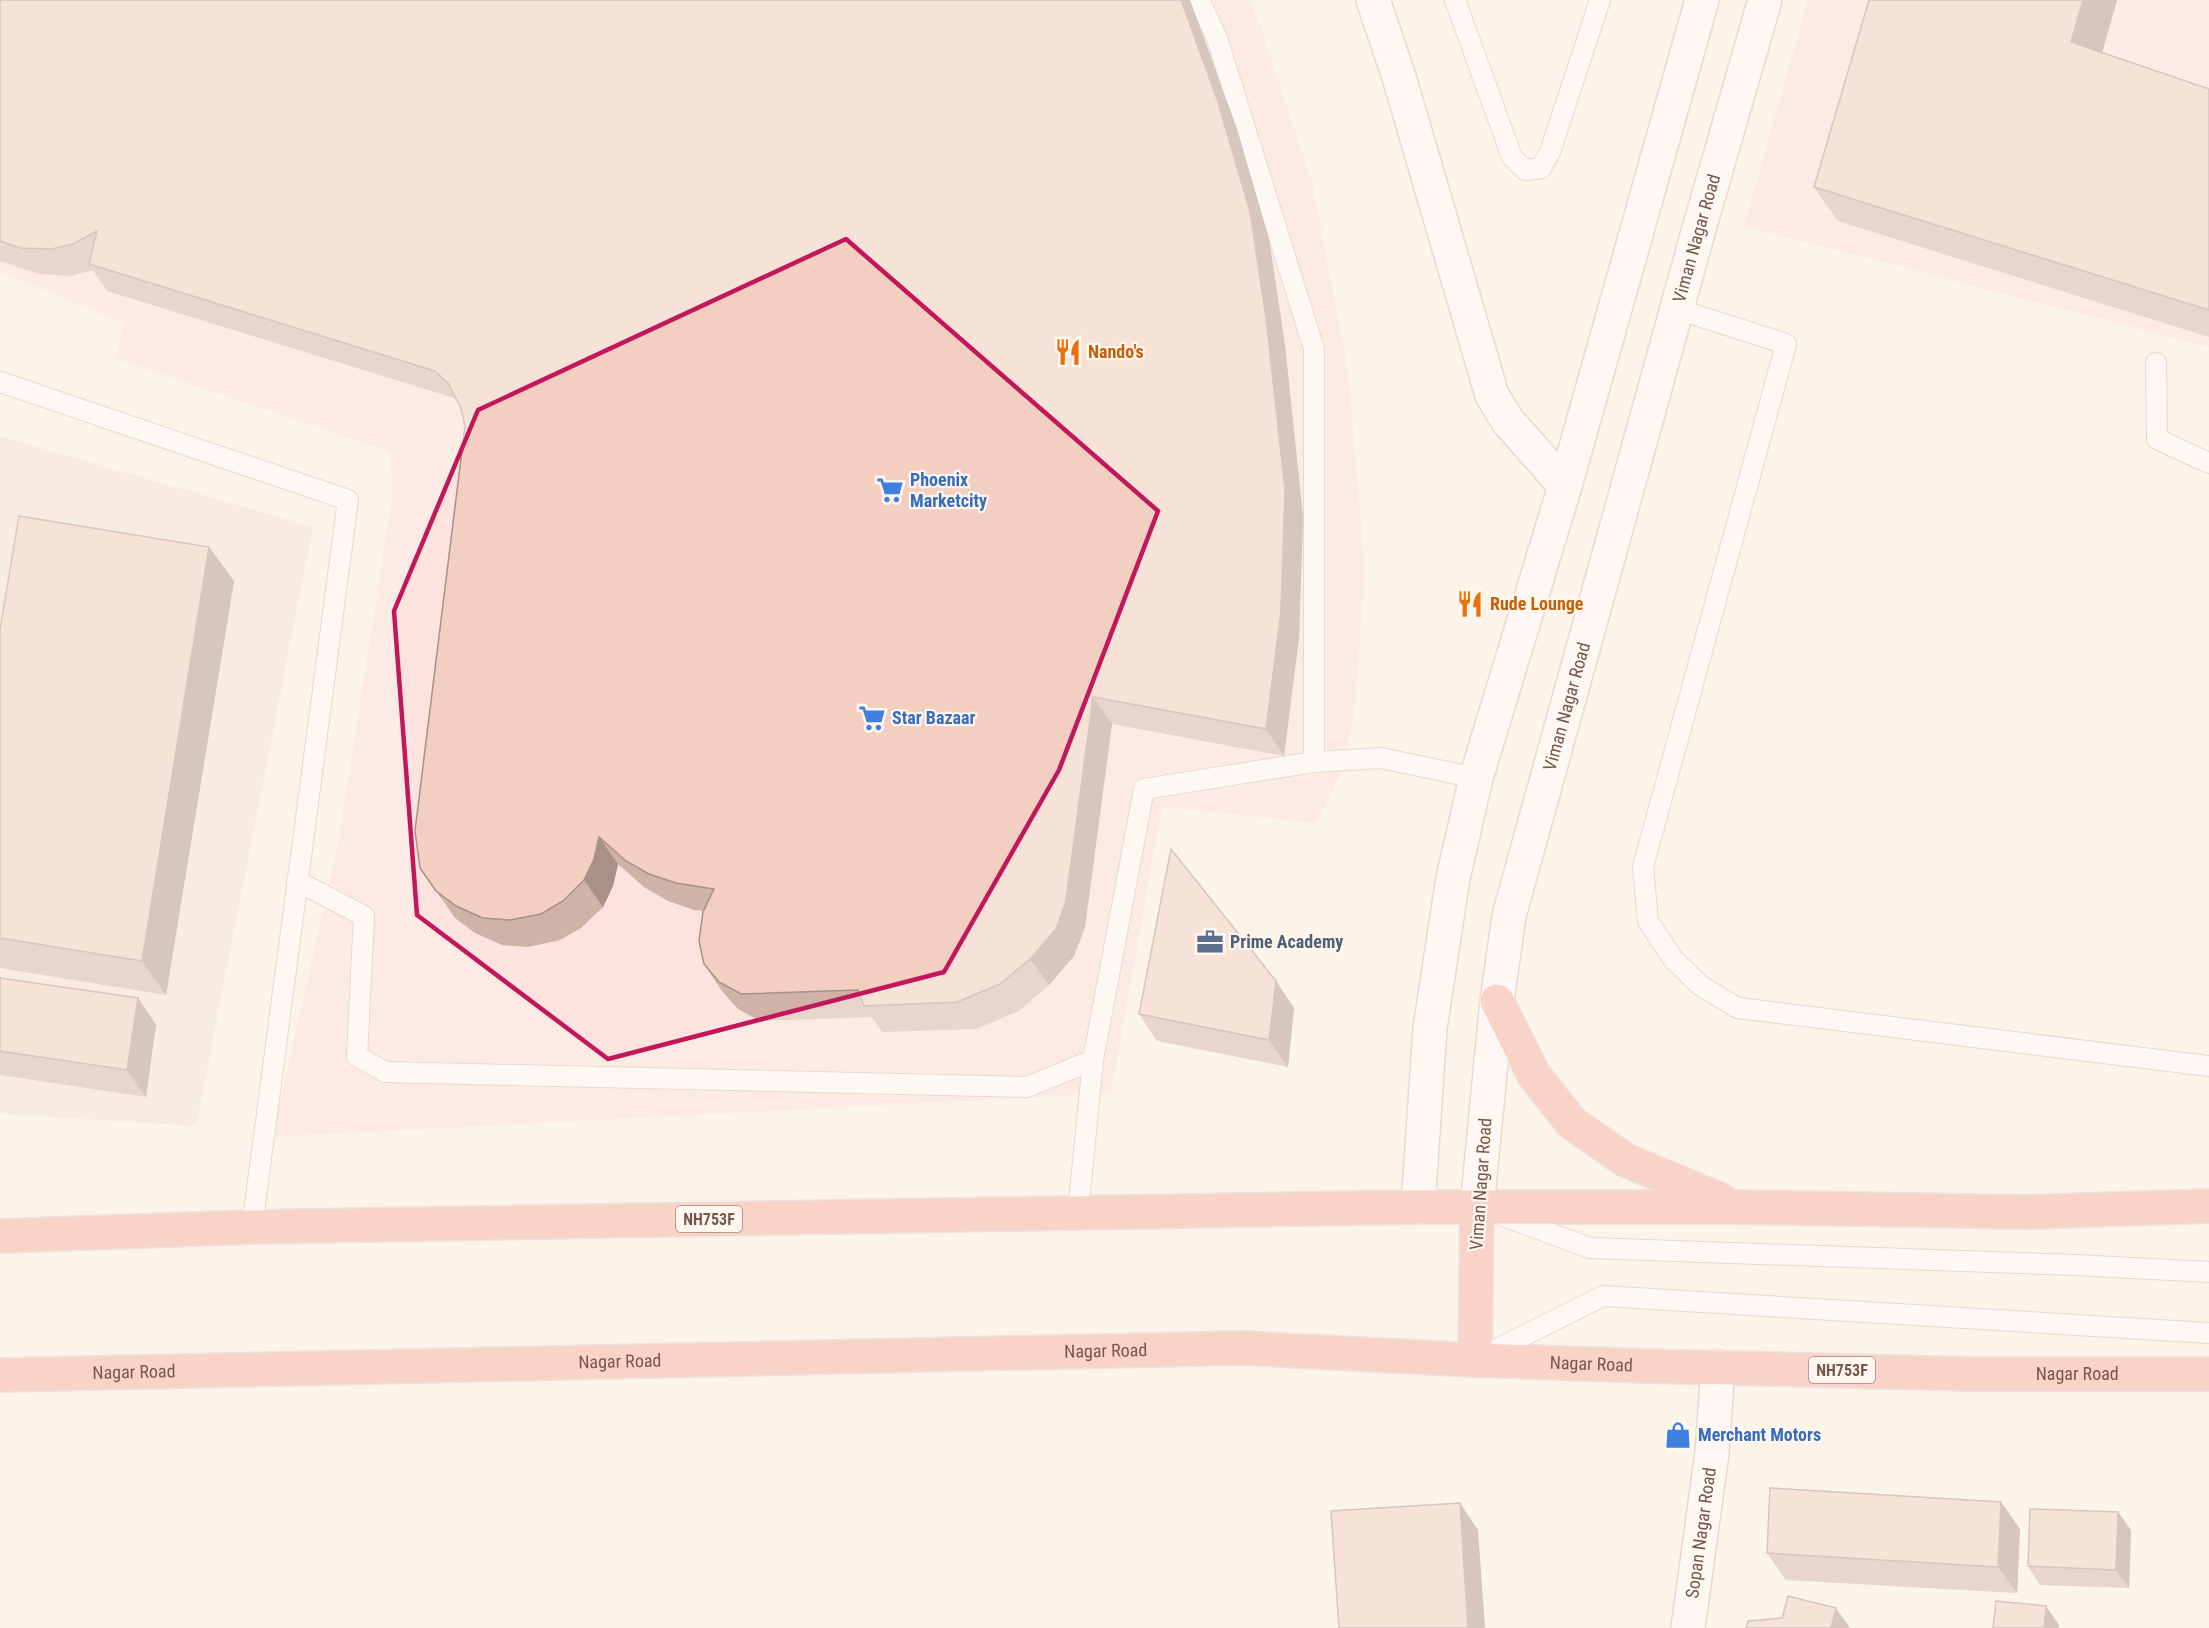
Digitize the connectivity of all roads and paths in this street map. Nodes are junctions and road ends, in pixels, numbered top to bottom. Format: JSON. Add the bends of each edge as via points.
{"nodes":[{"id":1,"x":1199,"y":0,"type":"edge"},
{"id":2,"x":1373,"y":0,"type":"edge"},
{"id":3,"x":1455,"y":0,"type":"edge"},
{"id":4,"x":1600,"y":0,"type":"edge"},
{"id":5,"x":1702,"y":0,"type":"edge"},
{"id":6,"x":1765,"y":0,"type":"edge"},
{"id":7,"x":1677,"y":309,"type":"junction"},
{"id":8,"x":2156,"y":363,"type":"dead end"},
{"id":9,"x":0,"y":382,"type":"edge"},
{"id":10,"x":2209,"y":463,"type":"edge"},
{"id":11,"x":1565,"y":486,"type":"junction"},
{"id":12,"x":1314,"y":762,"type":"junction"},
{"id":13,"x":1476,"y":778,"type":"junction"},
{"id":14,"x":297,"y":881,"type":"junction"},
{"id":15,"x":1497,"y":1001,"type":"junction"},
{"id":16,"x":1093,"y":1060,"type":"junction"},
{"id":17,"x":2209,"y":1066,"type":"edge"},
{"id":18,"x":2209,"y":1206,"type":"edge"},
{"id":19,"x":1418,"y":1207,"type":"junction"},
{"id":20,"x":1477,"y":1207,"type":"junction"},
{"id":21,"x":1737,"y":1207,"type":"junction"},
{"id":22,"x":1077,"y":1212,"type":"junction"},
{"id":23,"x":252,"y":1227,"type":"junction"},
{"id":24,"x":0,"y":1236,"type":"edge"},
{"id":25,"x":2209,"y":1272,"type":"edge"},
{"id":26,"x":2209,"y":1333,"type":"edge"},
{"id":27,"x":1475,"y":1360,"type":"junction"},
{"id":28,"x":1718,"y":1367,"type":"junction"},
{"id":29,"x":2209,"y":1374,"type":"edge"},
{"id":30,"x":0,"y":1375,"type":"edge"},
{"id":31,"x":1688,"y":1628,"type":"edge"}],
"edges":[{"from":1,"to":12,"type":"lane","via":[[1217,38],[1314,349]]},
{"from":2,"to":11,"type":"street","via":[[1492,394],[1507,420]]},
{"from":3,"to":4,"type":"lane","via":[[1512,157],[1525,170],[1541,168],[1550,152]]},
{"from":5,"to":11,"type":"street"},
{"from":6,"to":7,"type":"street","name":"Viman Nagar Road"},
{"from":7,"to":15,"type":"street","name":"Viman Nagar Road","via":[[1509,916]]},
{"from":7,"to":17,"type":"lane","via":[[1786,344],[1643,867],[1648,921],[1673,959],[1701,986],[1738,1008]]},
{"from":8,"to":10,"type":"lane","via":[[2157,439]]},
{"from":9,"to":14,"type":"lane","via":[[348,500]]},
{"from":11,"to":13,"type":"street"},
{"from":12,"to":13,"type":"lane","via":[[1381,758]]},
{"from":12,"to":16,"type":"lane","via":[[1144,789]]},
{"from":13,"to":19,"type":"street","via":[[1453,878],[1430,1028]]},
{"from":14,"to":16,"type":"lane","via":[[364,916],[357,1056],[385,1072],[1027,1087]]},
{"from":14,"to":23,"type":"lane"},
{"from":15,"to":20,"type":"street","name":"Viman Nagar Road"},
{"from":15,"to":21,"type":"highway","via":[[1534,1075],[1571,1122],[1624,1160]]},
{"from":16,"to":22,"type":"lane"},
{"from":18,"to":21,"type":"highway","number":"NH753F","via":[[2028,1212]]},
{"from":19,"to":20,"type":"highway","number":"NH753F"},
{"from":19,"to":22,"type":"highway","number":"NH753F"},
{"from":20,"to":21,"type":"highway","number":"NH753F"},
{"from":20,"to":25,"type":"lane","via":[[1590,1248]]},
{"from":20,"to":27,"type":"highway","name":"Viman Nagar Road"},
{"from":22,"to":23,"type":"highway","number":"NH753F"},
{"from":23,"to":24,"type":"highway","number":"NH753F"},
{"from":26,"to":27,"type":"lane","via":[[1603,1296]]},
{"from":27,"to":28,"type":"highway","name":"Nagar Road","number":"NH753F"},
{"from":27,"to":30,"type":"highway","name":"Nagar Road","number":"NH753F","via":[[1242,1348]]},
{"from":28,"to":29,"type":"highway","name":"Nagar Road","number":"NH753F"},
{"from":28,"to":31,"type":"street","name":"Sopan Nagar Road","via":[[1712,1453]]}]}
